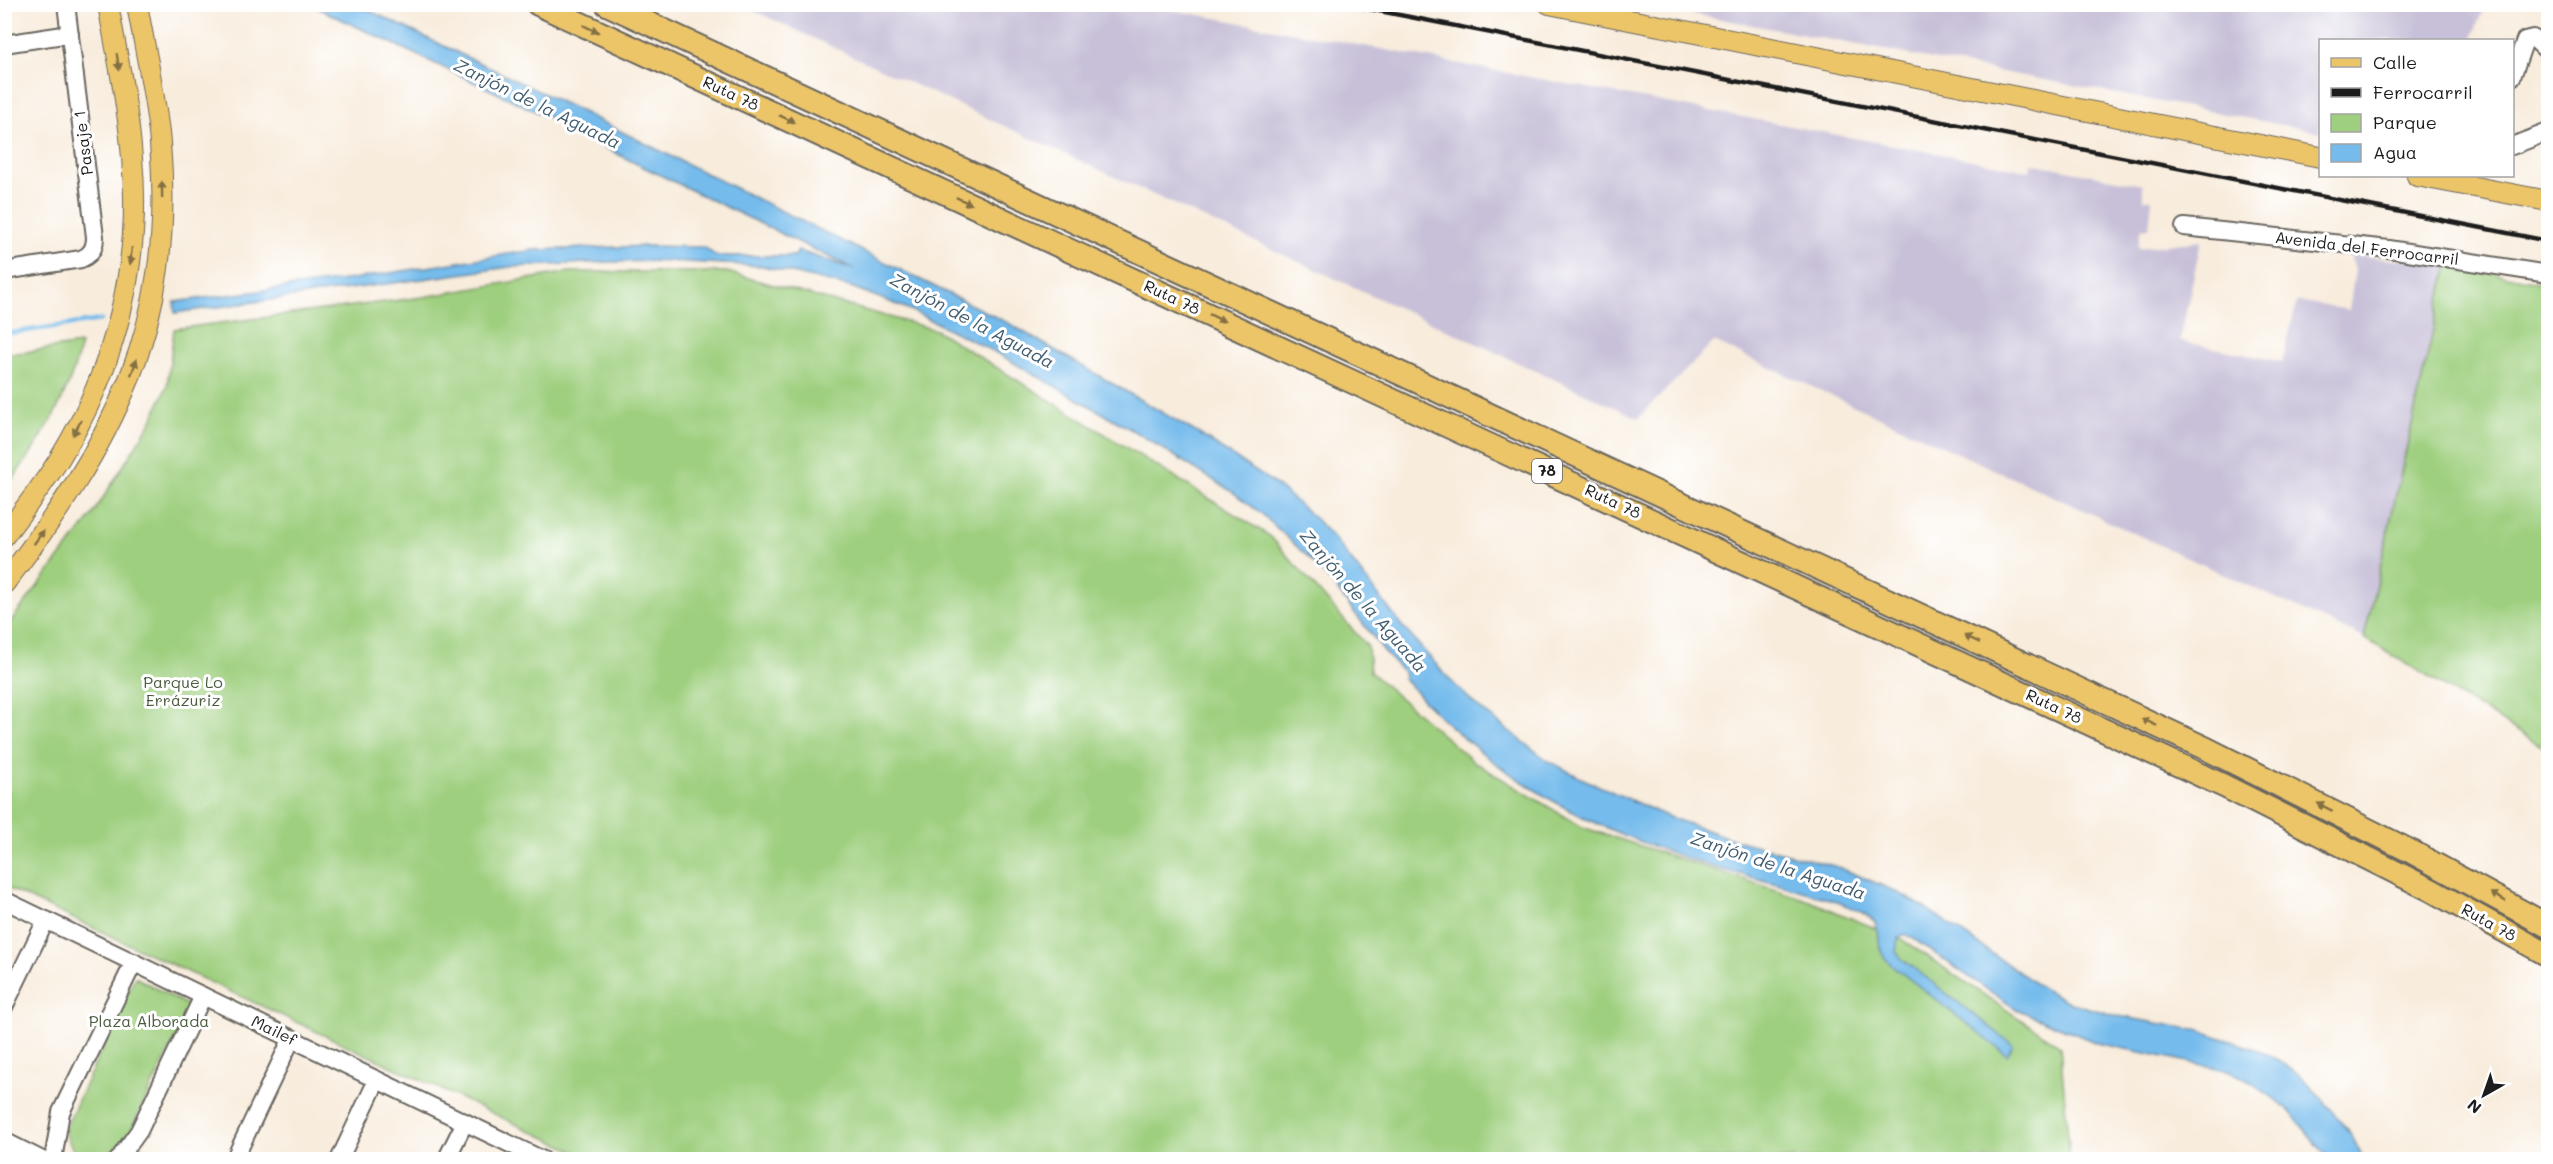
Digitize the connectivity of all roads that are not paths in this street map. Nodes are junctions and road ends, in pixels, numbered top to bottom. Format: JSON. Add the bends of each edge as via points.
{"nodes":[{"id":1,"x":66,"y":4,"type":"edge"},
{"id":2,"x":108,"y":4,"type":"edge"},
{"id":3,"x":137,"y":4,"type":"edge"},
{"id":4,"x":538,"y":4,"type":"edge"},
{"id":5,"x":607,"y":4,"type":"edge"},
{"id":6,"x":1549,"y":4,"type":"edge"},
{"id":7,"x":70,"y":34,"type":"junction"},
{"id":8,"x":4,"y":44,"type":"edge"},
{"id":9,"x":2548,"y":52,"type":"edge"},
{"id":10,"x":2514,"y":71,"type":"edge"},
{"id":11,"x":2548,"y":132,"type":"edge"},
{"id":12,"x":2514,"y":145,"type":"edge"},
{"id":13,"x":2319,"y":157,"type":"edge"},
{"id":14,"x":2432,"y":177,"type":"edge"},
{"id":15,"x":2548,"y":201,"type":"edge"},
{"id":16,"x":2184,"y":227,"type":"dead end"},
{"id":17,"x":4,"y":271,"type":"edge"},
{"id":18,"x":2548,"y":274,"type":"edge"},
{"id":19,"x":4,"y":536,"type":"edge"},
{"id":20,"x":4,"y":584,"type":"edge"},
{"id":21,"x":4,"y":900,"type":"edge"},
{"id":22,"x":46,"y":920,"type":"junction"},
{"id":23,"x":2548,"y":926,"type":"edge"},
{"id":24,"x":2548,"y":955,"type":"edge"},
{"id":25,"x":134,"y":962,"type":"junction"},
{"id":26,"x":203,"y":996,"type":"junction"},
{"id":27,"x":4,"y":1007,"type":"edge"},
{"id":28,"x":292,"y":1038,"type":"junction"},
{"id":29,"x":377,"y":1080,"type":"junction"},
{"id":30,"x":465,"y":1122,"type":"junction"},
{"id":31,"x":4,"y":1141,"type":"edge"},
{"id":32,"x":42,"y":1160,"type":"edge"},
{"id":33,"x":53,"y":1160,"type":"edge"},
{"id":34,"x":118,"y":1160,"type":"edge"},
{"id":35,"x":234,"y":1160,"type":"edge"},
{"id":36,"x":339,"y":1160,"type":"edge"},
{"id":37,"x":446,"y":1160,"type":"edge"},
{"id":38,"x":543,"y":1160,"type":"edge"}],
"edges":[{"from":1,"to":7,"type":"street","name":"Pasaje 1"},
{"from":2,"to":19,"type":"main road","one_way":true,"via":[[132,159],[134,214],[125,295],[89,405],[60,458]]},
{"from":20,"to":3,"type":"main road","one_way":true,"via":[[98,448],[127,388],[150,312],[159,261],[162,171]]},
{"from":4,"to":24,"type":"highway","name":"Ruta 78","number":"78","one_way":true,"via":[[2224,786],[2431,890]]},
{"from":23,"to":5,"type":"highway","name":"Ruta 78","number":"78","one_way":true,"via":[[2412,852],[2207,749]]},
{"from":6,"to":13,"type":"main road"},
{"from":7,"to":8,"type":"street"},
{"from":7,"to":17,"type":"street","name":"Pasaje 1","via":[[95,237],[92,251],[81,259]]},
{"from":9,"to":10,"type":"street","via":[[2529,37]]},
{"from":11,"to":12,"type":"street"},
{"from":14,"to":15,"type":"main road"},
{"from":16,"to":18,"type":"street","name":"Avenida del Ferrocarril","via":[[2390,249]]},
{"from":21,"to":22,"type":"street","name":"Mailef"},
{"from":22,"to":25,"type":"street","name":"Mailef"},
{"from":22,"to":27,"type":"street"},
{"from":25,"to":26,"type":"street","name":"Mailef"},
{"from":25,"to":33,"type":"street","via":[[61,1113]]},
{"from":26,"to":28,"type":"street","name":"Mailef"},
{"from":26,"to":34,"type":"street","via":[[139,1131]]},
{"from":28,"to":29,"type":"street","name":"Mailef"},
{"from":28,"to":35,"type":"street"},
{"from":29,"to":30,"type":"street","name":"Mailef"},
{"from":29,"to":36,"type":"street"},
{"from":30,"to":37,"type":"street"},
{"from":30,"to":38,"type":"street","name":"Mailef"},
{"from":31,"to":32,"type":"street"}]}
